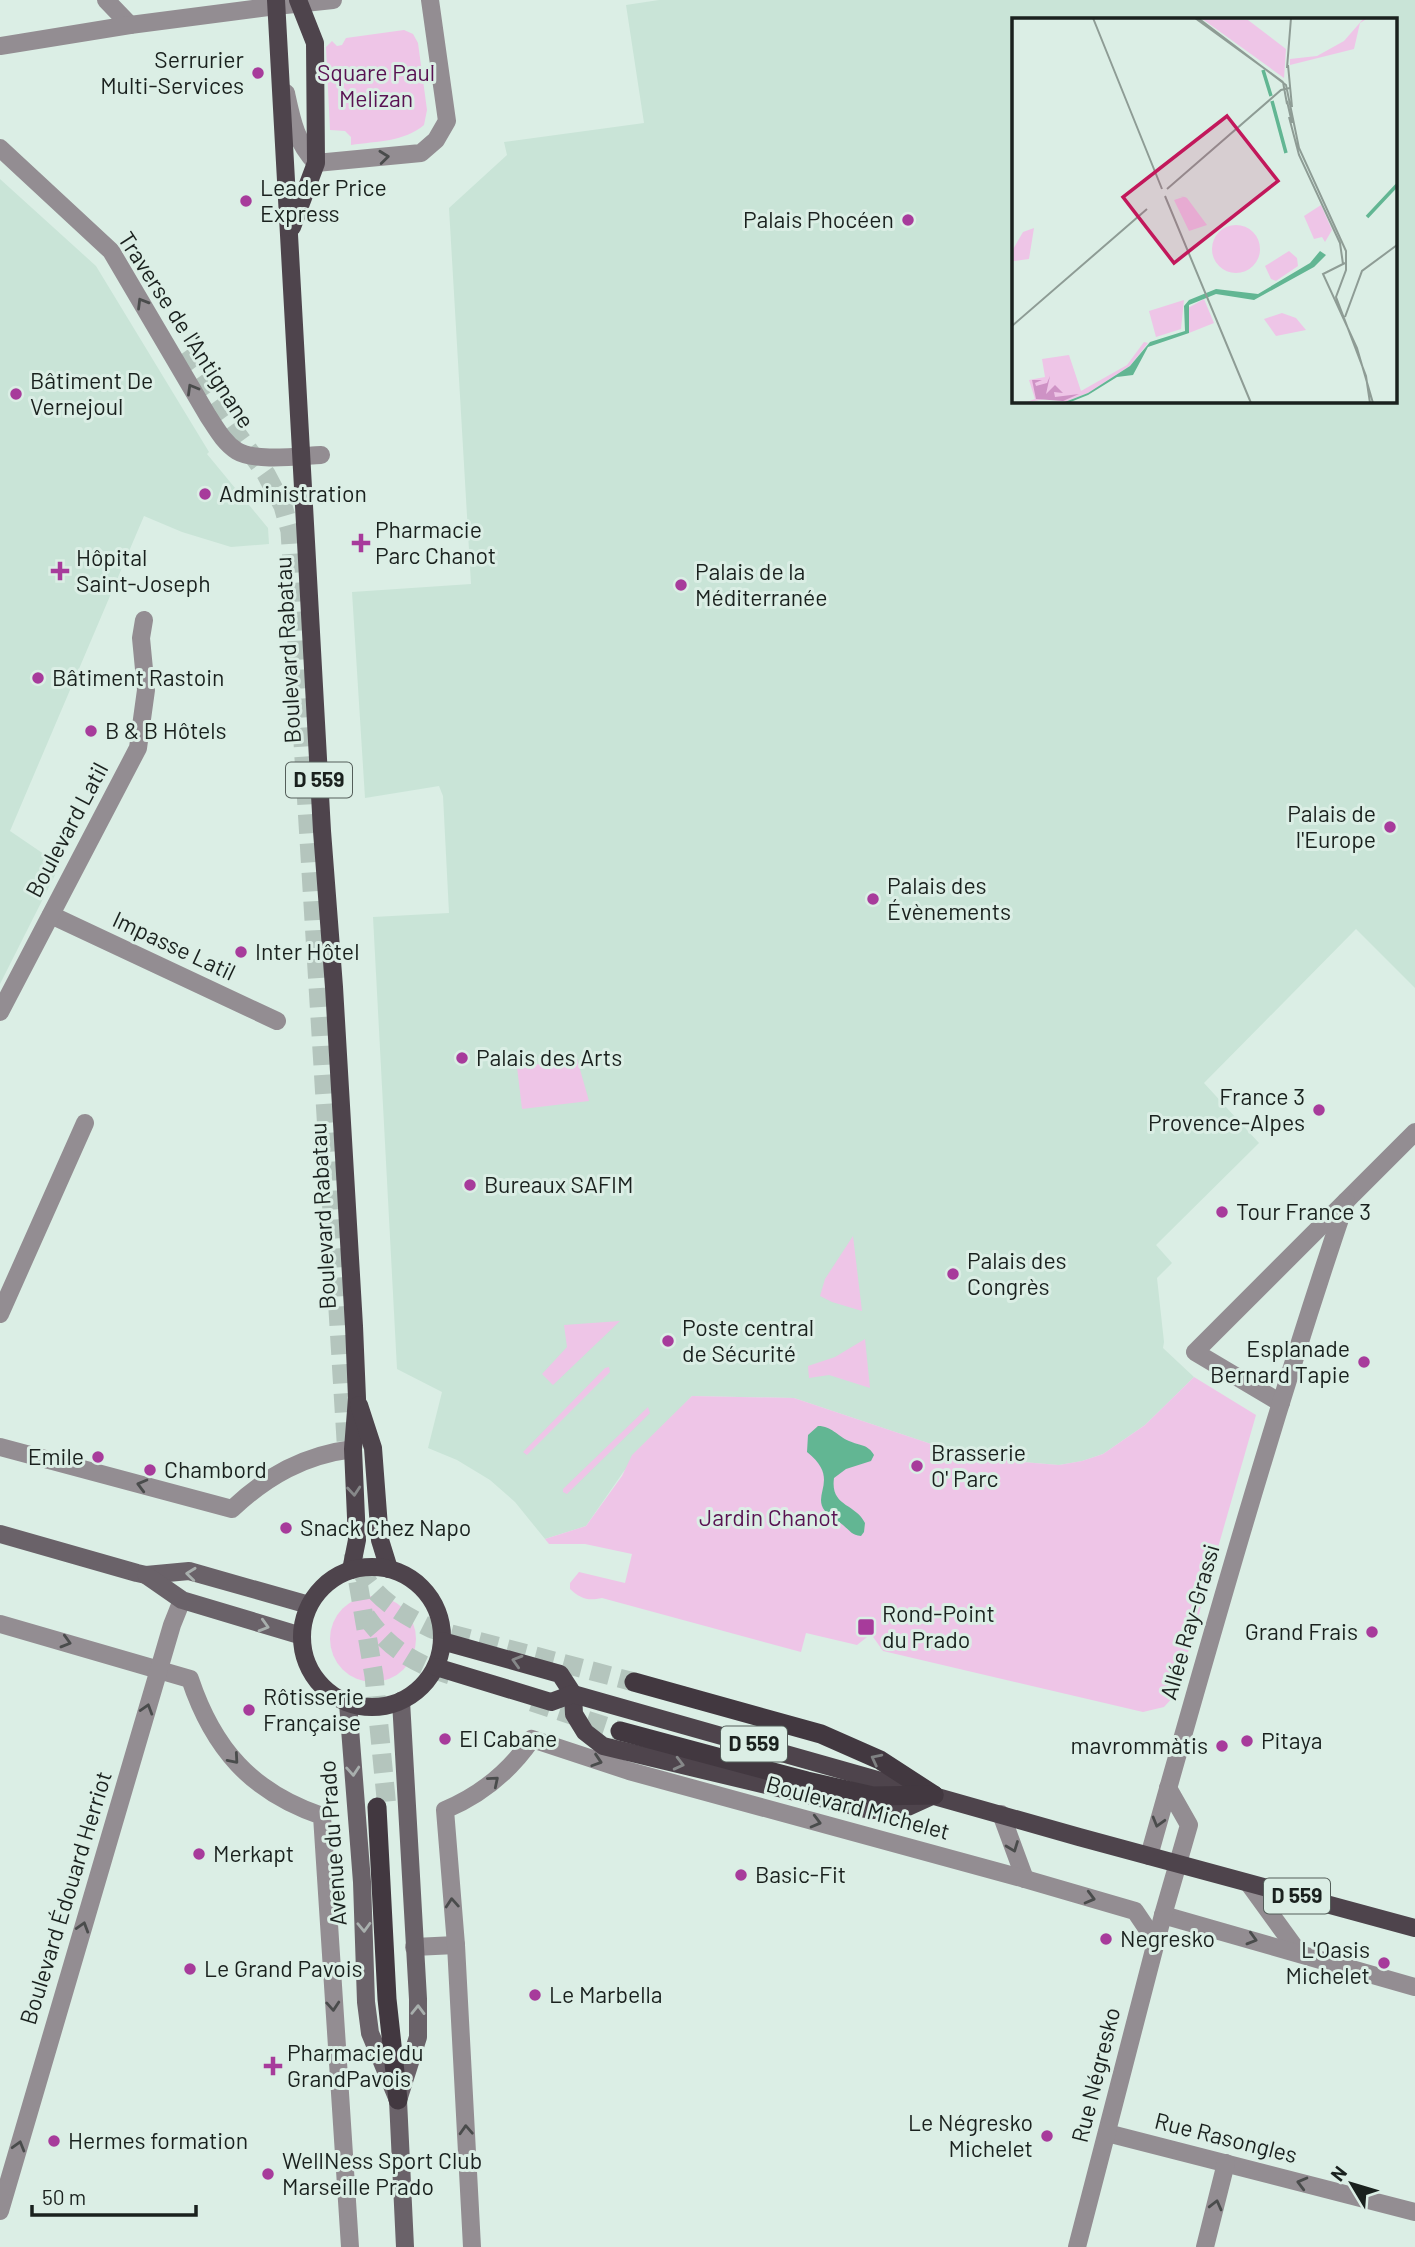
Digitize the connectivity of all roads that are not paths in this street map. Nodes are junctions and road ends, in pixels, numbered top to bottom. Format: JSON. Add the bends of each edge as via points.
{"nodes":[{"id":1,"x":106,"y":0,"type":"edge"},
{"id":2,"x":333,"y":0,"type":"edge"},
{"id":3,"x":430,"y":0,"type":"edge"},
{"id":4,"x":298,"y":2,"type":"edge"},
{"id":5,"x":276,"y":3,"type":"edge"},
{"id":6,"x":130,"y":25,"type":"junction"},
{"id":7,"x":0,"y":46,"type":"edge"},
{"id":8,"x":278,"y":55,"type":"junction"},
{"id":9,"x":0,"y":148,"type":"edge"},
{"id":10,"x":316,"y":163,"type":"junction"},
{"id":11,"x":289,"y":234,"type":"junction"},
{"id":12,"x":321,"y":455,"type":"dead end"},
{"id":13,"x":301,"y":456,"type":"junction"},
{"id":14,"x":144,"y":620,"type":"dead end"},
{"id":15,"x":51,"y":915,"type":"junction"},
{"id":16,"x":0,"y":1012,"type":"edge"},
{"id":17,"x":277,"y":1021,"type":"dead end"},
{"id":18,"x":85,"y":1124,"type":"dead end"},
{"id":19,"x":1415,"y":1132,"type":"edge"},
{"id":20,"x":1346,"y":1201,"type":"junction"},
{"id":21,"x":0,"y":1314,"type":"edge"},
{"id":22,"x":357,"y":1398,"type":"junction"},
{"id":23,"x":1281,"y":1403,"type":"junction"},
{"id":24,"x":0,"y":1447,"type":"edge"},
{"id":25,"x":353,"y":1449,"type":"junction"},
{"id":26,"x":0,"y":1534,"type":"edge"},
{"id":27,"x":389,"y":1569,"type":"junction"},
{"id":28,"x":351,"y":1570,"type":"junction"},
{"id":29,"x":146,"y":1575,"type":"junction"},
{"id":30,"x":182,"y":1600,"type":"junction"},
{"id":31,"x":309,"y":1605,"type":"junction"},
{"id":32,"x":0,"y":1623,"type":"edge"},
{"id":33,"x":302,"y":1636,"type":"junction"},
{"id":34,"x":442,"y":1641,"type":"junction"},
{"id":35,"x":436,"y":1667,"type":"junction"},
{"id":36,"x":159,"y":1670,"type":"junction"},
{"id":37,"x":634,"y":1682,"type":"tunnel mouth"},
{"id":38,"x":573,"y":1694,"type":"junction"},
{"id":39,"x":401,"y":1701,"type":"junction"},
{"id":40,"x":348,"y":1703,"type":"junction"},
{"id":41,"x":620,"y":1731,"type":"tunnel mouth"},
{"id":42,"x":1168,"y":1788,"type":"junction"},
{"id":43,"x":934,"y":1795,"type":"junction"},
{"id":44,"x":382,"y":1808,"type":"tunnel mouth"},
{"id":45,"x":1001,"y":1814,"type":"junction"},
{"id":46,"x":1149,"y":1856,"type":"junction"},
{"id":47,"x":1178,"y":1864,"type":"junction"},
{"id":48,"x":1025,"y":1879,"type":"junction"},
{"id":49,"x":1250,"y":1884,"type":"junction"},
{"id":50,"x":1163,"y":1915,"type":"junction"},
{"id":51,"x":1415,"y":1928,"type":"edge"},
{"id":52,"x":1156,"y":1942,"type":"junction"},
{"id":53,"x":456,"y":1945,"type":"junction"},
{"id":54,"x":414,"y":1947,"type":"junction"},
{"id":55,"x":1299,"y":1953,"type":"junction"},
{"id":56,"x":1415,"y":1987,"type":"edge"},
{"id":57,"x":398,"y":2100,"type":"junction"},
{"id":58,"x":1107,"y":2133,"type":"junction"},
{"id":59,"x":1226,"y":2163,"type":"junction"},
{"id":60,"x":0,"y":2211,"type":"edge"},
{"id":61,"x":1415,"y":2212,"type":"edge"},
{"id":62,"x":350,"y":2247,"type":"edge"},
{"id":63,"x":405,"y":2247,"type":"edge"},
{"id":64,"x":472,"y":2247,"type":"edge"},
{"id":65,"x":1077,"y":2247,"type":"edge"},
{"id":66,"x":1205,"y":2247,"type":"edge"}],
"edges":[{"from":1,"to":6,"type":"street"},
{"from":2,"to":4,"type":"street"},
{"from":10,"to":3,"type":"street","one_way":true,"via":[[421,153],[436,139],[447,121]]},
{"from":4,"to":5,"type":"street"},
{"from":4,"to":10,"type":"main road","name":"Boulevard Rabatau","number":"D 559","via":[[315,43]]},
{"from":5,"to":6,"type":"street"},
{"from":5,"to":8,"type":"main road","name":"Boulevard Rabatau","number":"D 559"},
{"from":6,"to":7,"type":"street"},
{"from":8,"to":10,"type":"street","name":"Boulevard Rabatau","via":[[297,136]]},
{"from":8,"to":11,"type":"main road","name":"Boulevard Rabatau","number":"D 559"},
{"from":13,"to":9,"type":"street","name":"Traverse de l'Antignane","one_way":true,"via":[[250,456],[223,438],[111,251]]},
{"from":10,"to":11,"type":"main road","name":"Boulevard Rabatau","number":"D 559"},
{"from":11,"to":13,"type":"main road","name":"Boulevard Rabatau","number":"D 559"},
{"from":12,"to":13,"type":"street","name":"Traverse de l'Antignane"},
{"from":13,"to":22,"type":"main road","name":"Boulevard Rabatau","number":"D 559"},
{"from":14,"to":15,"type":"street","name":"Boulevard Latil","via":[[141,638],[146,690],[138,748]]},
{"from":15,"to":16,"type":"street","name":"Boulevard Latil"},
{"from":15,"to":17,"type":"street","name":"Impasse Latil"},
{"from":18,"to":21,"type":"street"},
{"from":19,"to":20,"type":"street","name":"Allée Ray-Grassi"},
{"from":20,"to":23,"type":"street","name":"Allée Ray-Grassi"},
{"from":20,"to":23,"type":"street","name":"Allée Ray-Grassi","via":[[1195,1352]]},
{"from":22,"to":25,"type":"main road","name":"Boulevard Rabatau","number":"D 559"},
{"from":22,"to":27,"type":"main road","name":"Boulevard Rabatau","number":"D 559","via":[[373,1448],[380,1539]]},
{"from":23,"to":42,"type":"street","name":"Allée Ray-Grassi"},
{"from":25,"to":24,"type":"street","one_way":true,"via":[[283,1469],[232,1509]]},
{"from":25,"to":28,"type":"main road","name":"Boulevard Rabatau","number":"D 559","one_way":true,"via":[[357,1540]]},
{"from":26,"to":29,"type":"main road"},
{"from":27,"to":28,"type":"main road"},
{"from":27,"to":34,"type":"main road","via":[[425,1590],[439,1616]]},
{"from":28,"to":31,"type":"main road","via":[[329,1581]]},
{"from":29,"to":30,"type":"main road"},
{"from":31,"to":29,"type":"main road","one_way":true,"via":[[189,1571]]},
{"from":30,"to":33,"type":"main road","one_way":true},
{"from":30,"to":36,"type":"street","name":"Boulevard Édouard Herriot"},
{"from":31,"to":33,"type":"main road"},
{"from":32,"to":36,"type":"street","one_way":true},
{"from":33,"to":40,"type":"main road","via":[[307,1661],[319,1684]]},
{"from":34,"to":35,"type":"main road"},
{"from":38,"to":34,"type":"main road","name":"Boulevard Michelet","one_way":true,"via":[[560,1674]]},
{"from":35,"to":38,"type":"main road","name":"Boulevard Michelet","number":"D 559","via":[[551,1702]]},
{"from":35,"to":39,"type":"main road","via":[[421,1687]]},
{"from":60,"to":36,"type":"street","name":"Boulevard Édouard Herriot","one_way":true},
{"from":36,"to":62,"type":"street","name":"Avenue du Prado","one_way":true,"via":[[190,1679],[207,1724],[244,1771],[275,1796],[322,1816]]},
{"from":43,"to":37,"type":"highway","one_way":true,"via":[[880,1760],[821,1734]]},
{"from":38,"to":43,"type":"main road","name":"Boulevard Michelet","number":"D 559"},
{"from":38,"to":43,"type":"main road","name":"Boulevard Michelet","one_way":true,"via":[[574,1714],[585,1732],[603,1746],[870,1810],[901,1810]]},
{"from":39,"to":40,"type":"main road","via":[[365,1707]]},
{"from":39,"to":54,"type":"main road","name":"Avenue du Prado"},
{"from":40,"to":57,"type":"main road","name":"Avenue du Prado","one_way":true,"via":[[370,2033]]},
{"from":41,"to":43,"type":"highway","via":[[873,1796]]},
{"from":42,"to":46,"type":"street","name":"Allée Ray-Grassi","one_way":true},
{"from":42,"to":47,"type":"street","name":"Rue Négresko","via":[[1189,1825]]},
{"from":43,"to":45,"type":"main road","name":"Boulevard Michelet","number":"D 559"},
{"from":44,"to":57,"type":"highway","via":[[398,1998]]},
{"from":45,"to":46,"type":"main road","name":"Boulevard Michelet","number":"D 559"},
{"from":45,"to":48,"type":"street","one_way":true},
{"from":46,"to":47,"type":"main road","name":"Boulevard Michelet","number":"D 559"},
{"from":47,"to":49,"type":"main road","name":"Boulevard Michelet","number":"D 559"},
{"from":47,"to":50,"type":"street","name":"Rue Négresko"},
{"from":48,"to":52,"type":"street","name":"Boulevard Michelet","one_way":true,"via":[[1135,1911]]},
{"from":53,"to":48,"type":"street","name":"Boulevard Michelet","one_way":true,"via":[[445,1810],[484,1790],[516,1762],[532,1739],[629,1771]]},
{"from":49,"to":51,"type":"main road","name":"Boulevard Michelet","number":"D 559"},
{"from":49,"to":55,"type":"street"},
{"from":50,"to":52,"type":"street","name":"Rue Négresko"},
{"from":50,"to":55,"type":"street","one_way":true},
{"from":52,"to":58,"type":"street","name":"Rue Négresko"},
{"from":53,"to":54,"type":"street"},
{"from":64,"to":53,"type":"street","one_way":true},
{"from":57,"to":54,"type":"main road","name":"Avenue du Prado","one_way":true,"via":[[418,2037]]},
{"from":55,"to":56,"type":"street"},
{"from":57,"to":63,"type":"main road","name":"Avenue du Prado"},
{"from":58,"to":59,"type":"street","name":"Rue Rasongles"},
{"from":58,"to":65,"type":"street","name":"Rue Négresko"},
{"from":61,"to":59,"type":"street","name":"Rue Rasongles","one_way":true},
{"from":66,"to":59,"type":"street","one_way":true}]}
